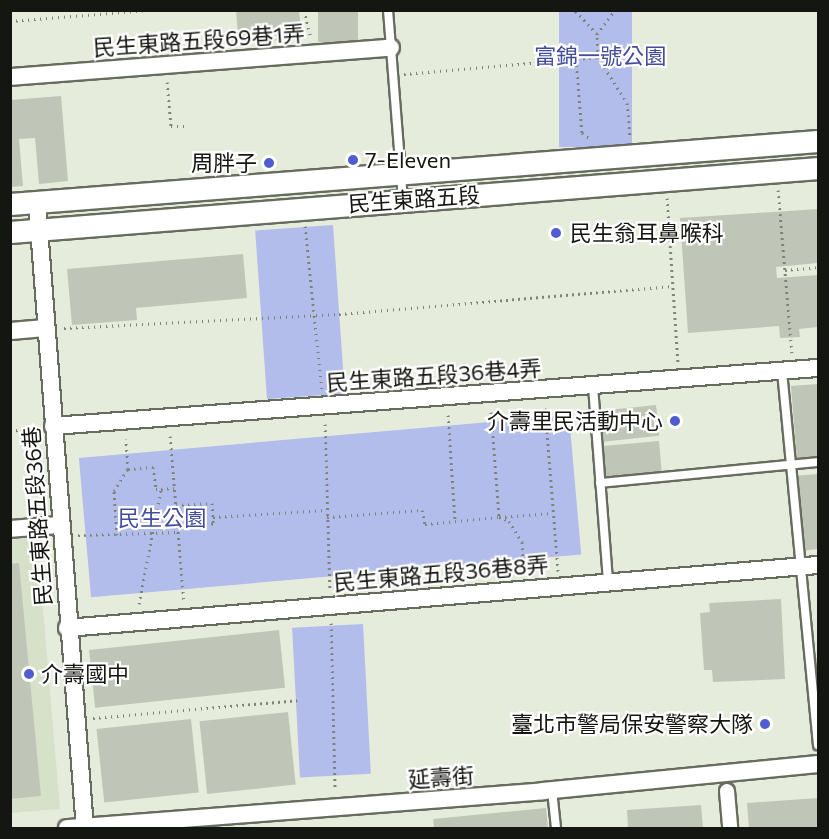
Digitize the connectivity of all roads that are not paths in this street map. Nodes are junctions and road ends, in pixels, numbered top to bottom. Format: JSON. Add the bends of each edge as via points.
{"nodes":[{"id":1,"x":388,"y":10,"type":"edge"},
{"id":2,"x":391,"y":48,"type":"junction"},
{"id":3,"x":10,"y":77,"type":"edge"},
{"id":4,"x":819,"y":141,"type":"edge"},
{"id":5,"x":819,"y":168,"type":"edge"},
{"id":6,"x":401,"y":174,"type":"junction"},
{"id":7,"x":403,"y":200,"type":"junction"},
{"id":8,"x":38,"y":202,"type":"junction"},
{"id":9,"x":10,"y":204,"type":"edge"},
{"id":10,"x":39,"y":230,"type":"junction"},
{"id":11,"x":10,"y":232,"type":"edge"},
{"id":12,"x":53,"y":328,"type":"junction"},
{"id":13,"x":10,"y":332,"type":"edge"},
{"id":14,"x":819,"y":368,"type":"edge"},
{"id":15,"x":788,"y":371,"type":"junction"},
{"id":16,"x":593,"y":386,"type":"junction"},
{"id":17,"x":53,"y":426,"type":"junction"},
{"id":18,"x":819,"y":462,"type":"edge"},
{"id":19,"x":792,"y":464,"type":"junction"},
{"id":20,"x":600,"y":483,"type":"junction"},
{"id":21,"x":60,"y":525,"type":"junction"},
{"id":22,"x":10,"y":529,"type":"edge"},
{"id":23,"x":819,"y":565,"type":"edge"},
{"id":24,"x":800,"y":567,"type":"junction"},
{"id":25,"x":608,"y":581,"type":"junction"},
{"id":26,"x":67,"y":628,"type":"junction"},
{"id":27,"x":819,"y":745,"type":"edge"},
{"id":28,"x":819,"y":764,"type":"edge"},
{"id":29,"x":552,"y":790,"type":"junction"},
{"id":30,"x":727,"y":791,"type":"dead end"},
{"id":31,"x":85,"y":827,"type":"edge"},
{"id":32,"x":67,"y":828,"type":"edge"},
{"id":33,"x":555,"y":828,"type":"edge"},
{"id":34,"x":730,"y":828,"type":"edge"}],
"edges":[{"from":1,"to":2,"type":"lane"},
{"from":2,"to":3,"type":"street","name":"民生東路五段69巷1弄"},
{"from":2,"to":6,"type":"lane"},
{"from":4,"to":6,"type":"street","name":"民生東路五段"},
{"from":5,"to":7,"type":"street","name":"民生東路五段"},
{"from":6,"to":7,"type":"lane"},
{"from":6,"to":8,"type":"street","name":"民生東路五段"},
{"from":7,"to":10,"type":"street","name":"民生東路五段"},
{"from":8,"to":9,"type":"street","name":"民生東路五段"},
{"from":8,"to":10,"type":"street","name":"民生東路五段36巷"},
{"from":10,"to":11,"type":"street","name":"民生東路五段"},
{"from":10,"to":12,"type":"street","name":"民生東路五段36巷"},
{"from":12,"to":13,"type":"street"},
{"from":12,"to":17,"type":"street","name":"民生東路五段36巷"},
{"from":14,"to":15,"type":"street","name":"民生東路五段36巷4弄"},
{"from":15,"to":16,"type":"street","name":"民生東路五段36巷4弄"},
{"from":15,"to":19,"type":"lane"},
{"from":16,"to":17,"type":"street","name":"民生東路五段36巷4弄"},
{"from":16,"to":20,"type":"lane"},
{"from":17,"to":21,"type":"street","name":"民生東路五段36巷"},
{"from":18,"to":19,"type":"lane"},
{"from":19,"to":20,"type":"lane"},
{"from":19,"to":24,"type":"lane"},
{"from":20,"to":25,"type":"lane"},
{"from":21,"to":22,"type":"street"},
{"from":21,"to":26,"type":"street","name":"民生東路五段36巷"},
{"from":23,"to":24,"type":"street","name":"民生東路五段36巷8弄"},
{"from":24,"to":25,"type":"street","name":"民生東路五段36巷8弄"},
{"from":24,"to":27,"type":"lane"},
{"from":25,"to":26,"type":"street","name":"民生東路五段36巷8弄"},
{"from":26,"to":31,"type":"street","name":"民生東路五段36巷"},
{"from":28,"to":29,"type":"street","name":"延壽街"},
{"from":29,"to":31,"type":"street","name":"延壽街"},
{"from":29,"to":33,"type":"lane"},
{"from":30,"to":34,"type":"street"},
{"from":31,"to":32,"type":"street","name":"延壽街"}]}
